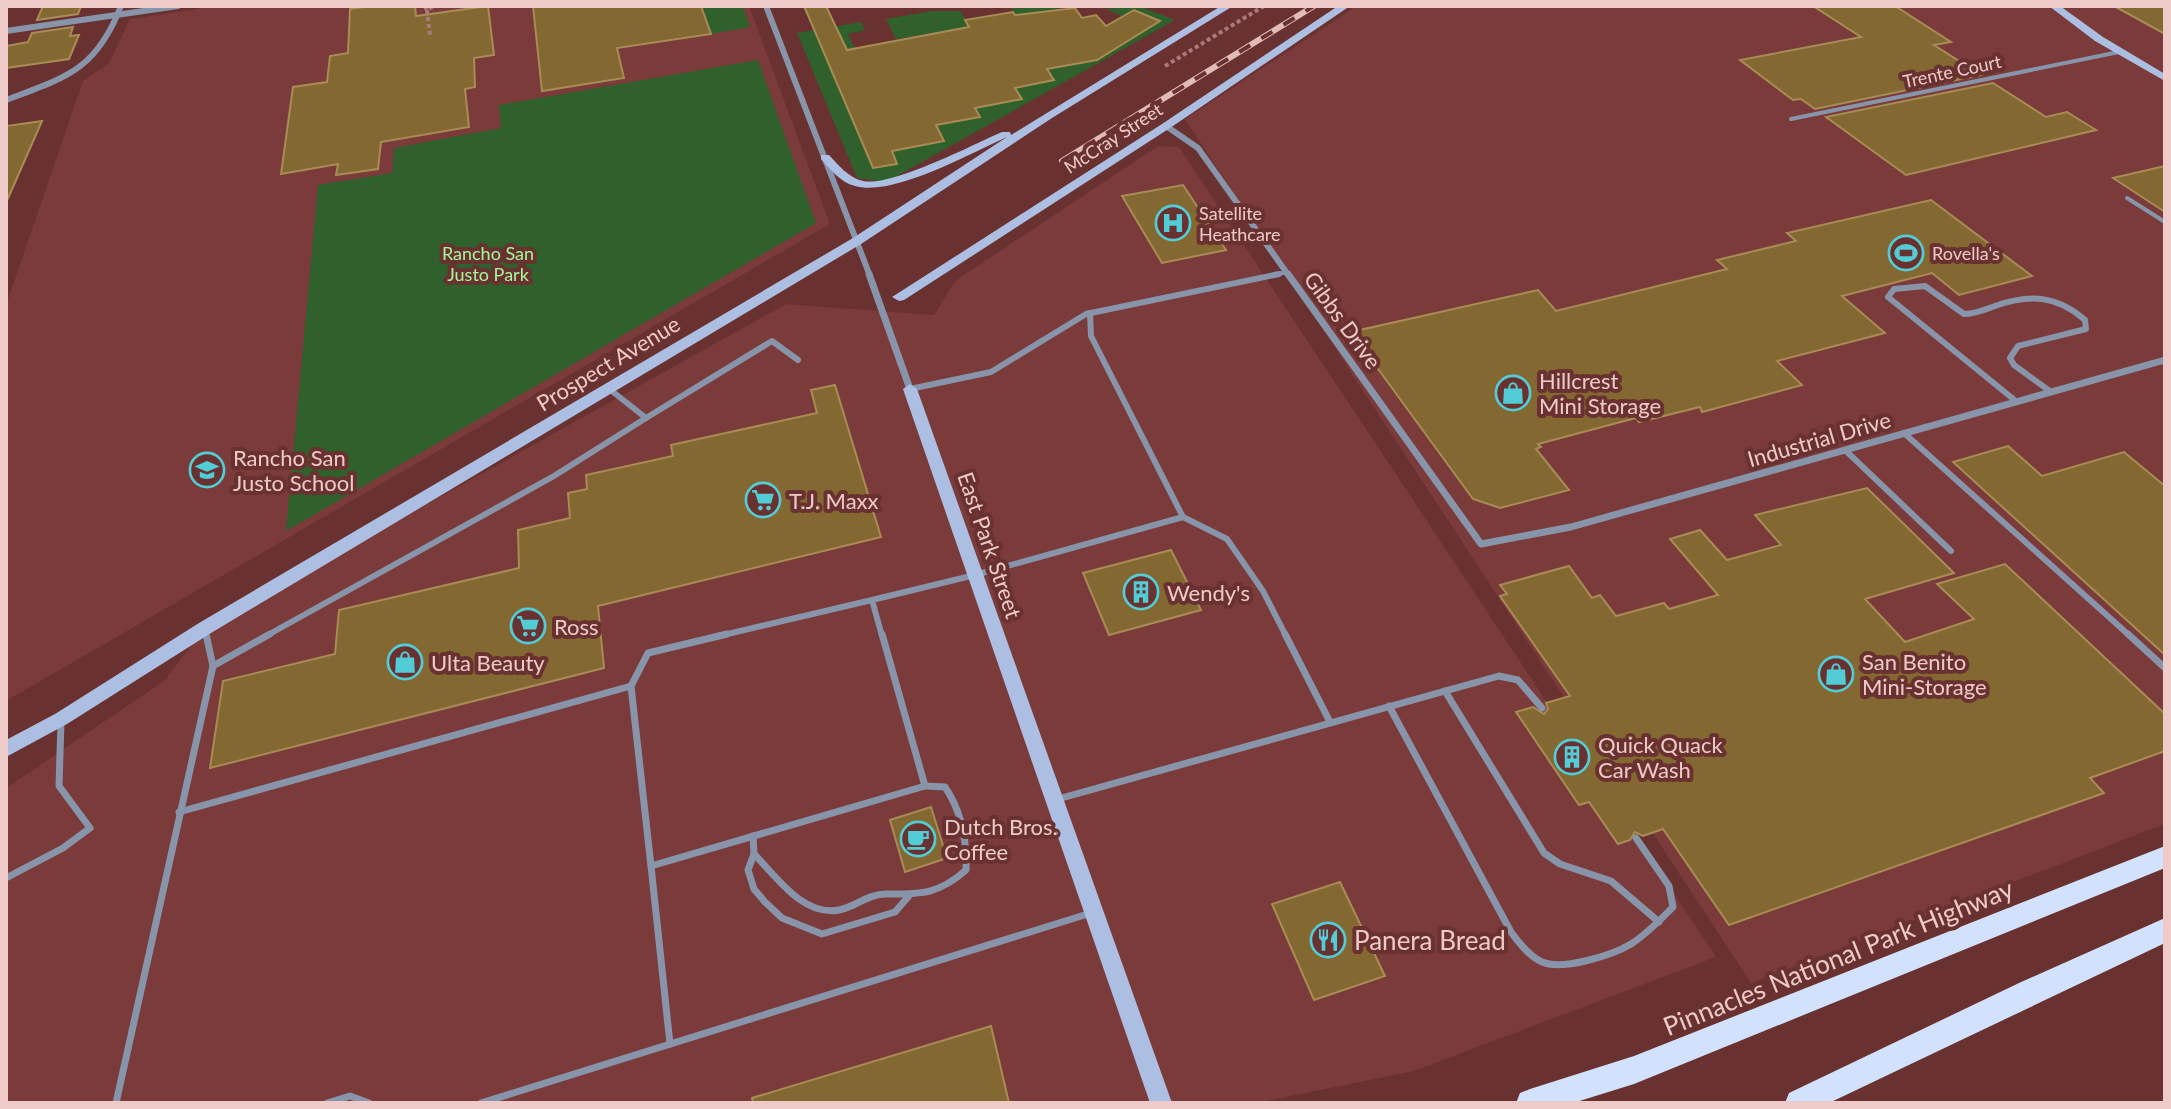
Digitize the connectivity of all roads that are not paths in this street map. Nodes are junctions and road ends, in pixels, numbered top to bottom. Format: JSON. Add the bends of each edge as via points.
{"nodes":[{"id":1,"x":121,"y":6,"type":"edge"},
{"id":2,"x":178,"y":6,"type":"edge"},
{"id":3,"x":766,"y":6,"type":"edge"},
{"id":4,"x":1228,"y":6,"type":"edge"},
{"id":5,"x":1345,"y":6,"type":"edge"},
{"id":6,"x":2054,"y":6,"type":"edge"},
{"id":7,"x":118,"y":15,"type":"junction"},
{"id":8,"x":6,"y":31,"type":"edge"},
{"id":9,"x":2119,"y":52,"type":"junction"},
{"id":10,"x":2165,"y":78,"type":"edge"},
{"id":11,"x":6,"y":100,"type":"edge"},
{"id":12,"x":1048,"y":116,"type":"junction"},
{"id":13,"x":1791,"y":119,"type":"dead end"},
{"id":14,"x":1166,"y":126,"type":"junction"},
{"id":15,"x":825,"y":157,"type":"junction"},
{"id":16,"x":2127,"y":198,"type":"dead end"},
{"id":17,"x":2165,"y":222,"type":"edge"},
{"id":18,"x":857,"y":241,"type":"junction"},
{"id":19,"x":1287,"y":272,"type":"junction"},
{"id":20,"x":899,"y":297,"type":"dead end"},
{"id":21,"x":1090,"y":313,"type":"junction"},
{"id":22,"x":798,"y":360,"type":"dead end"},
{"id":23,"x":2165,"y":360,"type":"edge"},
{"id":24,"x":608,"y":388,"type":"junction"},
{"id":25,"x":910,"y":389,"type":"junction"},
{"id":26,"x":2051,"y":392,"type":"junction"},
{"id":27,"x":2017,"y":402,"type":"junction"},
{"id":28,"x":646,"y":418,"type":"junction"},
{"id":29,"x":1904,"y":433,"type":"junction"},
{"id":30,"x":1845,"y":450,"type":"junction"},
{"id":31,"x":1183,"y":517,"type":"junction"},
{"id":32,"x":1481,"y":544,"type":"joint"},
{"id":33,"x":1951,"y":551,"type":"dead end"},
{"id":34,"x":975,"y":575,"type":"junction"},
{"id":35,"x":872,"y":600,"type":"junction"},
{"id":36,"x":205,"y":628,"type":"junction"},
{"id":37,"x":213,"y":666,"type":"junction"},
{"id":38,"x":2165,"y":668,"type":"edge"},
{"id":39,"x":631,"y":686,"type":"junction"},
{"id":40,"x":1445,"y":691,"type":"junction"},
{"id":41,"x":1389,"y":706,"type":"junction"},
{"id":42,"x":1542,"y":708,"type":"dead end"},
{"id":43,"x":61,"y":719,"type":"junction"},
{"id":44,"x":1330,"y":722,"type":"junction"},
{"id":45,"x":6,"y":749,"type":"edge"},
{"id":46,"x":925,"y":786,"type":"junction"},
{"id":47,"x":1054,"y":800,"type":"junction"},
{"id":48,"x":179,"y":812,"type":"junction"},
{"id":49,"x":753,"y":836,"type":"junction"},
{"id":50,"x":1636,"y":838,"type":"dead end"},
{"id":51,"x":754,"y":854,"type":"junction"},
{"id":52,"x":2165,"y":857,"type":"edge"},
{"id":53,"x":651,"y":866,"type":"junction"},
{"id":54,"x":6,"y":878,"type":"edge"},
{"id":55,"x":908,"y":897,"type":"junction"},
{"id":56,"x":1094,"y":912,"type":"junction"},
{"id":57,"x":1659,"y":922,"type":"junction"},
{"id":58,"x":2165,"y":930,"type":"edge"},
{"id":59,"x":670,"y":1044,"type":"junction"},
{"id":60,"x":342,"y":1101,"type":"edge"},
{"id":61,"x":116,"y":1103,"type":"edge"},
{"id":62,"x":327,"y":1103,"type":"edge"},
{"id":63,"x":369,"y":1103,"type":"edge"},
{"id":64,"x":481,"y":1103,"type":"edge"},
{"id":65,"x":1161,"y":1103,"type":"edge"},
{"id":66,"x":1530,"y":1103,"type":"edge"},
{"id":67,"x":1799,"y":1103,"type":"edge"}],
"edges":[{"from":1,"to":7,"type":"street"},
{"from":2,"to":7,"type":"street"},
{"from":3,"to":15,"type":"street","name":"East Park Street"},
{"from":4,"to":12,"type":"street","name":"Prospect Avenue"},
{"from":5,"to":14,"type":"street","name":"McCray Street"},
{"from":6,"to":9,"type":"street"},
{"from":7,"to":8,"type":"street"},
{"from":7,"to":11,"type":"street","via":[[98,53],[83,68]]},
{"from":9,"to":10,"type":"street"},
{"from":9,"to":13,"type":"lane","name":"Trente Court"},
{"from":12,"to":15,"type":"street","via":[[879,186],[850,182]]},
{"from":12,"to":18,"type":"street","name":"Prospect Avenue"},
{"from":14,"to":19,"type":"street","name":"Gibbs Drive","via":[[1198,148]]},
{"from":14,"to":20,"type":"street","name":"McCray Street"},
{"from":15,"to":18,"type":"street","name":"East Park Street"},
{"from":16,"to":17,"type":"lane"},
{"from":18,"to":24,"type":"street","name":"Prospect Avenue"},
{"from":18,"to":25,"type":"street","name":"East Park Street"},
{"from":19,"to":21,"type":"lane"},
{"from":19,"to":32,"type":"street","name":"Gibbs Drive"},
{"from":21,"to":25,"type":"lane","via":[[1061,325],[993,371]]},
{"from":21,"to":31,"type":"lane","via":[[1091,336]]},
{"from":22,"to":28,"type":"lane","via":[[772,341]]},
{"from":23,"to":26,"type":"street","name":"Industrial Drive"},
{"from":24,"to":28,"type":"lane"},
{"from":24,"to":36,"type":"street","name":"Prospect Avenue"},
{"from":25,"to":34,"type":"street","name":"East Park Street"},
{"from":26,"to":27,"type":"street","name":"Industrial Drive"},
{"from":26,"to":27,"type":"lane","via":[[2014,365],[2012,351],[2086,329],[2078,312],[2047,296],[2032,296],[1971,314],[1952,307],[1927,286],[1894,289],[1888,297]]},
{"from":27,"to":29,"type":"street","name":"Industrial Drive"},
{"from":28,"to":37,"type":"lane","via":[[554,476]]},
{"from":29,"to":30,"type":"street","name":"Industrial Drive"},
{"from":29,"to":38,"type":"lane"},
{"from":30,"to":32,"type":"street","name":"Industrial Drive","via":[[1571,527]]},
{"from":30,"to":33,"type":"lane"},
{"from":31,"to":34,"type":"lane"},
{"from":31,"to":44,"type":"lane","via":[[1227,539],[1263,591]]},
{"from":34,"to":35,"type":"lane"},
{"from":34,"to":47,"type":"street","name":"East Park Street"},
{"from":35,"to":39,"type":"lane","via":[[648,653]]},
{"from":35,"to":46,"type":"lane"},
{"from":36,"to":37,"type":"lane"},
{"from":36,"to":43,"type":"street","name":"Prospect Avenue"},
{"from":37,"to":48,"type":"lane"},
{"from":39,"to":48,"type":"lane"},
{"from":39,"to":53,"type":"lane"},
{"from":40,"to":41,"type":"lane"},
{"from":40,"to":42,"type":"lane","via":[[1499,676],[1518,680]]},
{"from":40,"to":57,"type":"lane","via":[[1544,853],[1560,866],[1603,877]]},
{"from":41,"to":44,"type":"lane"},
{"from":41,"to":57,"type":"lane","via":[[1525,950],[1548,965],[1570,963],[1628,946]]},
{"from":43,"to":45,"type":"street","name":"Prospect Avenue"},
{"from":43,"to":54,"type":"lane","via":[[59,786],[90,828]]},
{"from":44,"to":47,"type":"lane"},
{"from":46,"to":49,"type":"lane"},
{"from":46,"to":55,"type":"lane","via":[[945,787],[954,799],[967,848],[966,870],[952,884]]},
{"from":47,"to":56,"type":"street","name":"East Park Street"},
{"from":48,"to":61,"type":"lane"},
{"from":49,"to":51,"type":"lane"},
{"from":49,"to":53,"type":"lane"},
{"from":50,"to":57,"type":"lane","via":[[1669,886],[1673,907]]},
{"from":51,"to":55,"type":"lane","via":[[786,891],[823,908],[835,911],[884,894]]},
{"from":51,"to":55,"type":"lane","via":[[748,870],[759,896],[782,918],[822,934],[895,912]]},
{"from":52,"to":66,"type":"main road","name":"Pinnacles National Park Highway","via":[[1634,1070]]},
{"from":53,"to":59,"type":"lane"},
{"from":56,"to":59,"type":"lane"},
{"from":56,"to":65,"type":"street","name":"East Park Street"},
{"from":58,"to":67,"type":"main road"},
{"from":59,"to":64,"type":"lane"},
{"from":60,"to":62,"type":"lane"},
{"from":60,"to":63,"type":"lane","via":[[350,1096]]}]}
